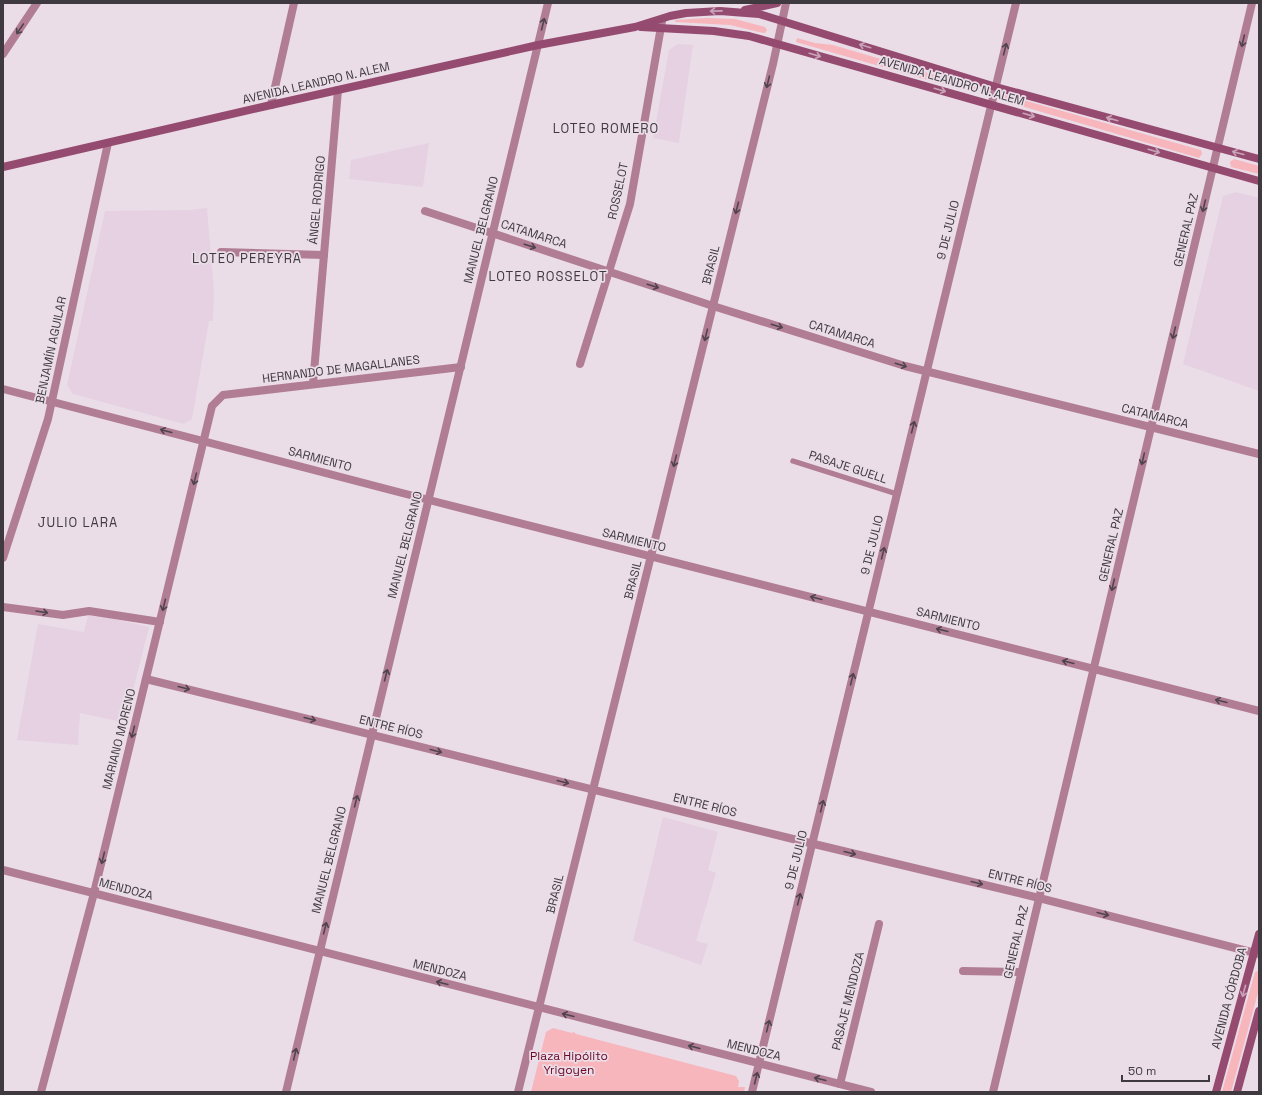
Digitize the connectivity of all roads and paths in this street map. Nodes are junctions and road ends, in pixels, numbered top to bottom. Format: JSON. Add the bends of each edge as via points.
{"nodes":[{"id":1,"x":37,"y":3,"type":"edge"},
{"id":2,"x":294,"y":3,"type":"edge"},
{"id":3,"x":548,"y":3,"type":"edge"},
{"id":4,"x":777,"y":3,"type":"edge"},
{"id":5,"x":786,"y":3,"type":"edge"},
{"id":6,"x":1016,"y":3,"type":"edge"},
{"id":7,"x":1252,"y":3,"type":"edge"},
{"id":8,"x":736,"y":11,"type":"junction"},
{"id":9,"x":662,"y":18,"type":"junction"},
{"id":10,"x":782,"y":21,"type":"junction"},
{"id":11,"x":635,"y":27,"type":"junction"},
{"id":12,"x":661,"y":28,"type":"junction"},
{"id":13,"x":777,"y":44,"type":"junction"},
{"id":14,"x":538,"y":45,"type":"junction"},
{"id":15,"x":3,"y":54,"type":"edge"},
{"id":16,"x":996,"y":87,"type":"junction"},
{"id":17,"x":338,"y":90,"type":"junction"},
{"id":18,"x":271,"y":105,"type":"junction"},
{"id":19,"x":991,"y":105,"type":"junction"},
{"id":20,"x":108,"y":143,"type":"junction"},
{"id":21,"x":1218,"y":148,"type":"junction"},
{"id":22,"x":1259,"y":159,"type":"edge"},
{"id":23,"x":3,"y":167,"type":"edge"},
{"id":24,"x":1213,"y":168,"type":"junction"},
{"id":25,"x":1259,"y":181,"type":"edge"},
{"id":26,"x":425,"y":211,"type":"dead end"},
{"id":27,"x":493,"y":233,"type":"junction"},
{"id":28,"x":221,"y":252,"type":"dead end"},
{"id":29,"x":324,"y":254,"type":"junction"},
{"id":30,"x":609,"y":272,"type":"junction"},
{"id":31,"x":713,"y":306,"type":"junction"},
{"id":32,"x":580,"y":364,"type":"dead end"},
{"id":33,"x":461,"y":367,"type":"junction"},
{"id":34,"x":927,"y":371,"type":"junction"},
{"id":35,"x":313,"y":384,"type":"junction"},
{"id":36,"x":3,"y":389,"type":"edge"},
{"id":37,"x":223,"y":395,"type":"joint"},
{"id":38,"x":52,"y":401,"type":"junction"},
{"id":39,"x":1151,"y":427,"type":"junction"},
{"id":40,"x":204,"y":441,"type":"junction"},
{"id":41,"x":1259,"y":454,"type":"edge"},
{"id":42,"x":793,"y":462,"type":"dead end"},
{"id":43,"x":897,"y":494,"type":"junction"},
{"id":44,"x":428,"y":500,"type":"junction"},
{"id":45,"x":651,"y":556,"type":"junction"},
{"id":46,"x":3,"y":558,"type":"edge"},
{"id":47,"x":3,"y":607,"type":"edge"},
{"id":48,"x":868,"y":611,"type":"junction"},
{"id":49,"x":160,"y":622,"type":"junction"},
{"id":50,"x":1093,"y":668,"type":"junction"},
{"id":51,"x":146,"y":679,"type":"junction"},
{"id":52,"x":1259,"y":710,"type":"edge"},
{"id":53,"x":372,"y":735,"type":"junction"},
{"id":54,"x":593,"y":790,"type":"junction"},
{"id":55,"x":812,"y":844,"type":"junction"},
{"id":56,"x":3,"y":870,"type":"edge"},
{"id":57,"x":94,"y":893,"type":"junction"},
{"id":58,"x":1039,"y":898,"type":"junction"},
{"id":59,"x":879,"y":924,"type":"dead end"},
{"id":60,"x":1259,"y":934,"type":"edge"},
{"id":61,"x":320,"y":952,"type":"junction"},
{"id":62,"x":1256,"y":954,"type":"edge"},
{"id":63,"x":963,"y":971,"type":"dead end"},
{"id":64,"x":1021,"y":972,"type":"junction"},
{"id":65,"x":540,"y":1008,"type":"junction"},
{"id":66,"x":1259,"y":1011,"type":"edge"},
{"id":67,"x":759,"y":1064,"type":"junction"},
{"id":68,"x":840,"y":1084,"type":"junction"},
{"id":69,"x":40,"y":1092,"type":"edge"},
{"id":70,"x":286,"y":1092,"type":"edge"},
{"id":71,"x":518,"y":1092,"type":"edge"},
{"id":72,"x":752,"y":1092,"type":"edge"},
{"id":73,"x":872,"y":1092,"type":"edge"},
{"id":74,"x":993,"y":1092,"type":"edge"},
{"id":75,"x":1216,"y":1092,"type":"edge"},
{"id":76,"x":1237,"y":1092,"type":"edge"}],
"edges":[{"from":1,"to":15,"type":"street","one_way":true},
{"from":2,"to":18,"type":"street"},
{"from":14,"to":3,"type":"street","name":"MANUEL BELGRANO","one_way":true},
{"from":4,"to":8,"type":"street","name":"AVENIDA LEANDRO N. ALEM"},
{"from":5,"to":10,"type":"street","name":"BRASIL"},
{"from":16,"to":6,"type":"street","name":"9 DE JULIO","one_way":true},
{"from":7,"to":21,"type":"street","name":"GENERAL PAZ","one_way":true},
{"from":8,"to":9,"type":"street","name":"AVENIDA LEANDRO N. ALEM","one_way":true,"via":[[703,11]]},
{"from":8,"to":10,"type":"street","name":"AVENIDA LEANDRO N. ALEM"},
{"from":9,"to":11,"type":"street","name":"AVENIDA LEANDRO N. ALEM"},
{"from":9,"to":12,"type":"street","name":"ROSSELOT"},
{"from":10,"to":13,"type":"street","name":"BRASIL"},
{"from":16,"to":10,"type":"street","name":"AVENIDA LEANDRO N. ALEM","one_way":true},
{"from":11,"to":12,"type":"street","name":"AVENIDA LEANDRO N. ALEM"},
{"from":11,"to":14,"type":"street","name":"AVENIDA LEANDRO N. ALEM"},
{"from":12,"to":13,"type":"street","name":"AVENIDA LEANDRO N. ALEM","via":[[728,32]]},
{"from":12,"to":30,"type":"street","name":"ROSSELOT","via":[[630,204]]},
{"from":13,"to":19,"type":"street","name":"AVENIDA LEANDRO N. ALEM","one_way":true},
{"from":13,"to":31,"type":"street","name":"BRASIL","one_way":true},
{"from":14,"to":17,"type":"street","name":"AVENIDA LEANDRO N. ALEM"},
{"from":14,"to":27,"type":"street","name":"MANUEL BELGRANO"},
{"from":16,"to":19,"type":"street","name":"9 DE JULIO"},
{"from":21,"to":16,"type":"street","name":"AVENIDA LEANDRO N. ALEM","one_way":true},
{"from":17,"to":18,"type":"street","name":"AVENIDA LEANDRO N. ALEM"},
{"from":17,"to":29,"type":"street","name":"ÁNGEL RODRIGO"},
{"from":18,"to":20,"type":"street","name":"AVENIDA LEANDRO N. ALEM"},
{"from":19,"to":24,"type":"street","name":"AVENIDA LEANDRO N. ALEM","one_way":true},
{"from":19,"to":34,"type":"street","name":"9 DE JULIO"},
{"from":20,"to":23,"type":"street","name":"AVENIDA LEANDRO N. ALEM"},
{"from":20,"to":38,"type":"street","name":"BENJAMÍN AGUILAR"},
{"from":22,"to":21,"type":"street","name":"AVENIDA LEANDRO N. ALEM","one_way":true},
{"from":21,"to":24,"type":"street","name":"GENERAL PAZ"},
{"from":24,"to":25,"type":"street","name":"AVENIDA LEANDRO N. ALEM"},
{"from":24,"to":39,"type":"street","name":"GENERAL PAZ","one_way":true},
{"from":26,"to":27,"type":"street","name":"CATAMARCA"},
{"from":27,"to":30,"type":"street","name":"CATAMARCA","one_way":true},
{"from":27,"to":33,"type":"street","name":"MANUEL BELGRANO"},
{"from":28,"to":29,"type":"street"},
{"from":29,"to":35,"type":"street","name":"ÁNGEL RODRIGO"},
{"from":30,"to":31,"type":"street","name":"CATAMARCA","one_way":true},
{"from":30,"to":32,"type":"street","name":"ROSSELOT"},
{"from":31,"to":34,"type":"street","name":"CATAMARCA","one_way":true},
{"from":31,"to":45,"type":"street","name":"BRASIL","one_way":true},
{"from":33,"to":35,"type":"street","name":"HERNANDO DE MAGALLANES"},
{"from":33,"to":44,"type":"street","name":"MANUEL BELGRANO"},
{"from":34,"to":39,"type":"street","name":"CATAMARCA"},
{"from":43,"to":34,"type":"street","name":"9 DE JULIO","one_way":true},
{"from":35,"to":37,"type":"street","name":"HERNANDO DE MAGALLANES"},
{"from":36,"to":38,"type":"street","name":"SARMIENTO"},
{"from":37,"to":40,"type":"street","name":"MARIANO MORENO","via":[[212,406]]},
{"from":40,"to":38,"type":"street","name":"SARMIENTO","one_way":true},
{"from":38,"to":46,"type":"street","name":"BENJAMÍN AGUILAR"},
{"from":39,"to":41,"type":"street","name":"CATAMARCA"},
{"from":39,"to":50,"type":"street","name":"GENERAL PAZ","one_way":true},
{"from":40,"to":44,"type":"street","name":"SARMIENTO"},
{"from":40,"to":49,"type":"street","name":"MARIANO MORENO","one_way":true},
{"from":42,"to":43,"type":"lane","name":"PASAJE GUELL"},
{"from":48,"to":43,"type":"street","name":"9 DE JULIO","one_way":true},
{"from":44,"to":45,"type":"street","name":"SARMIENTO"},
{"from":53,"to":44,"type":"street","name":"MANUEL BELGRANO","one_way":true},
{"from":48,"to":45,"type":"street","name":"SARMIENTO","one_way":true},
{"from":45,"to":54,"type":"street","name":"BRASIL"},
{"from":47,"to":49,"type":"street","one_way":true,"via":[[63,616],[89,611]]},
{"from":50,"to":48,"type":"street","name":"SARMIENTO","one_way":true},
{"from":55,"to":48,"type":"street","name":"9 DE JULIO","one_way":true},
{"from":49,"to":51,"type":"street","name":"MARIANO MORENO"},
{"from":52,"to":50,"type":"street","name":"SARMIENTO","one_way":true},
{"from":50,"to":58,"type":"street","name":"GENERAL PAZ"},
{"from":51,"to":53,"type":"street","name":"ENTRE RÍOS","one_way":true},
{"from":51,"to":57,"type":"street","name":"MARIANO MORENO","one_way":true},
{"from":53,"to":54,"type":"street","name":"ENTRE RÍOS","one_way":true},
{"from":61,"to":53,"type":"street","name":"MANUEL BELGRANO","one_way":true},
{"from":54,"to":55,"type":"street","name":"ENTRE RÍOS"},
{"from":54,"to":65,"type":"street","name":"BRASIL"},
{"from":55,"to":58,"type":"street","name":"ENTRE RÍOS","one_way":true},
{"from":67,"to":55,"type":"street","name":"9 DE JULIO","one_way":true},
{"from":56,"to":57,"type":"street","name":"MENDOZA"},
{"from":57,"to":61,"type":"street","name":"MENDOZA"},
{"from":57,"to":69,"type":"street","name":"MARIANO MORENO"},
{"from":58,"to":62,"type":"street","name":"ENTRE RÍOS","one_way":true},
{"from":58,"to":64,"type":"street","name":"GENERAL PAZ"},
{"from":59,"to":68,"type":"street","name":"PASAJE MENDOZA"},
{"from":60,"to":62,"type":"street","name":"AVENIDA CÓRDOBA"},
{"from":65,"to":61,"type":"street","name":"MENDOZA","one_way":true},
{"from":70,"to":61,"type":"street","name":"MANUEL BELGRANO","one_way":true},
{"from":62,"to":75,"type":"street","name":"AVENIDA CÓRDOBA","one_way":true},
{"from":63,"to":64,"type":"street"},
{"from":64,"to":74,"type":"street","name":"GENERAL PAZ"},
{"from":67,"to":65,"type":"street","name":"MENDOZA","one_way":true},
{"from":65,"to":71,"type":"street","name":"BRASIL"},
{"from":66,"to":76,"type":"street"},
{"from":68,"to":67,"type":"street","name":"MENDOZA","one_way":true},
{"from":72,"to":67,"type":"street","name":"9 DE JULIO","one_way":true},
{"from":68,"to":73,"type":"street","name":"MENDOZA"}]}
